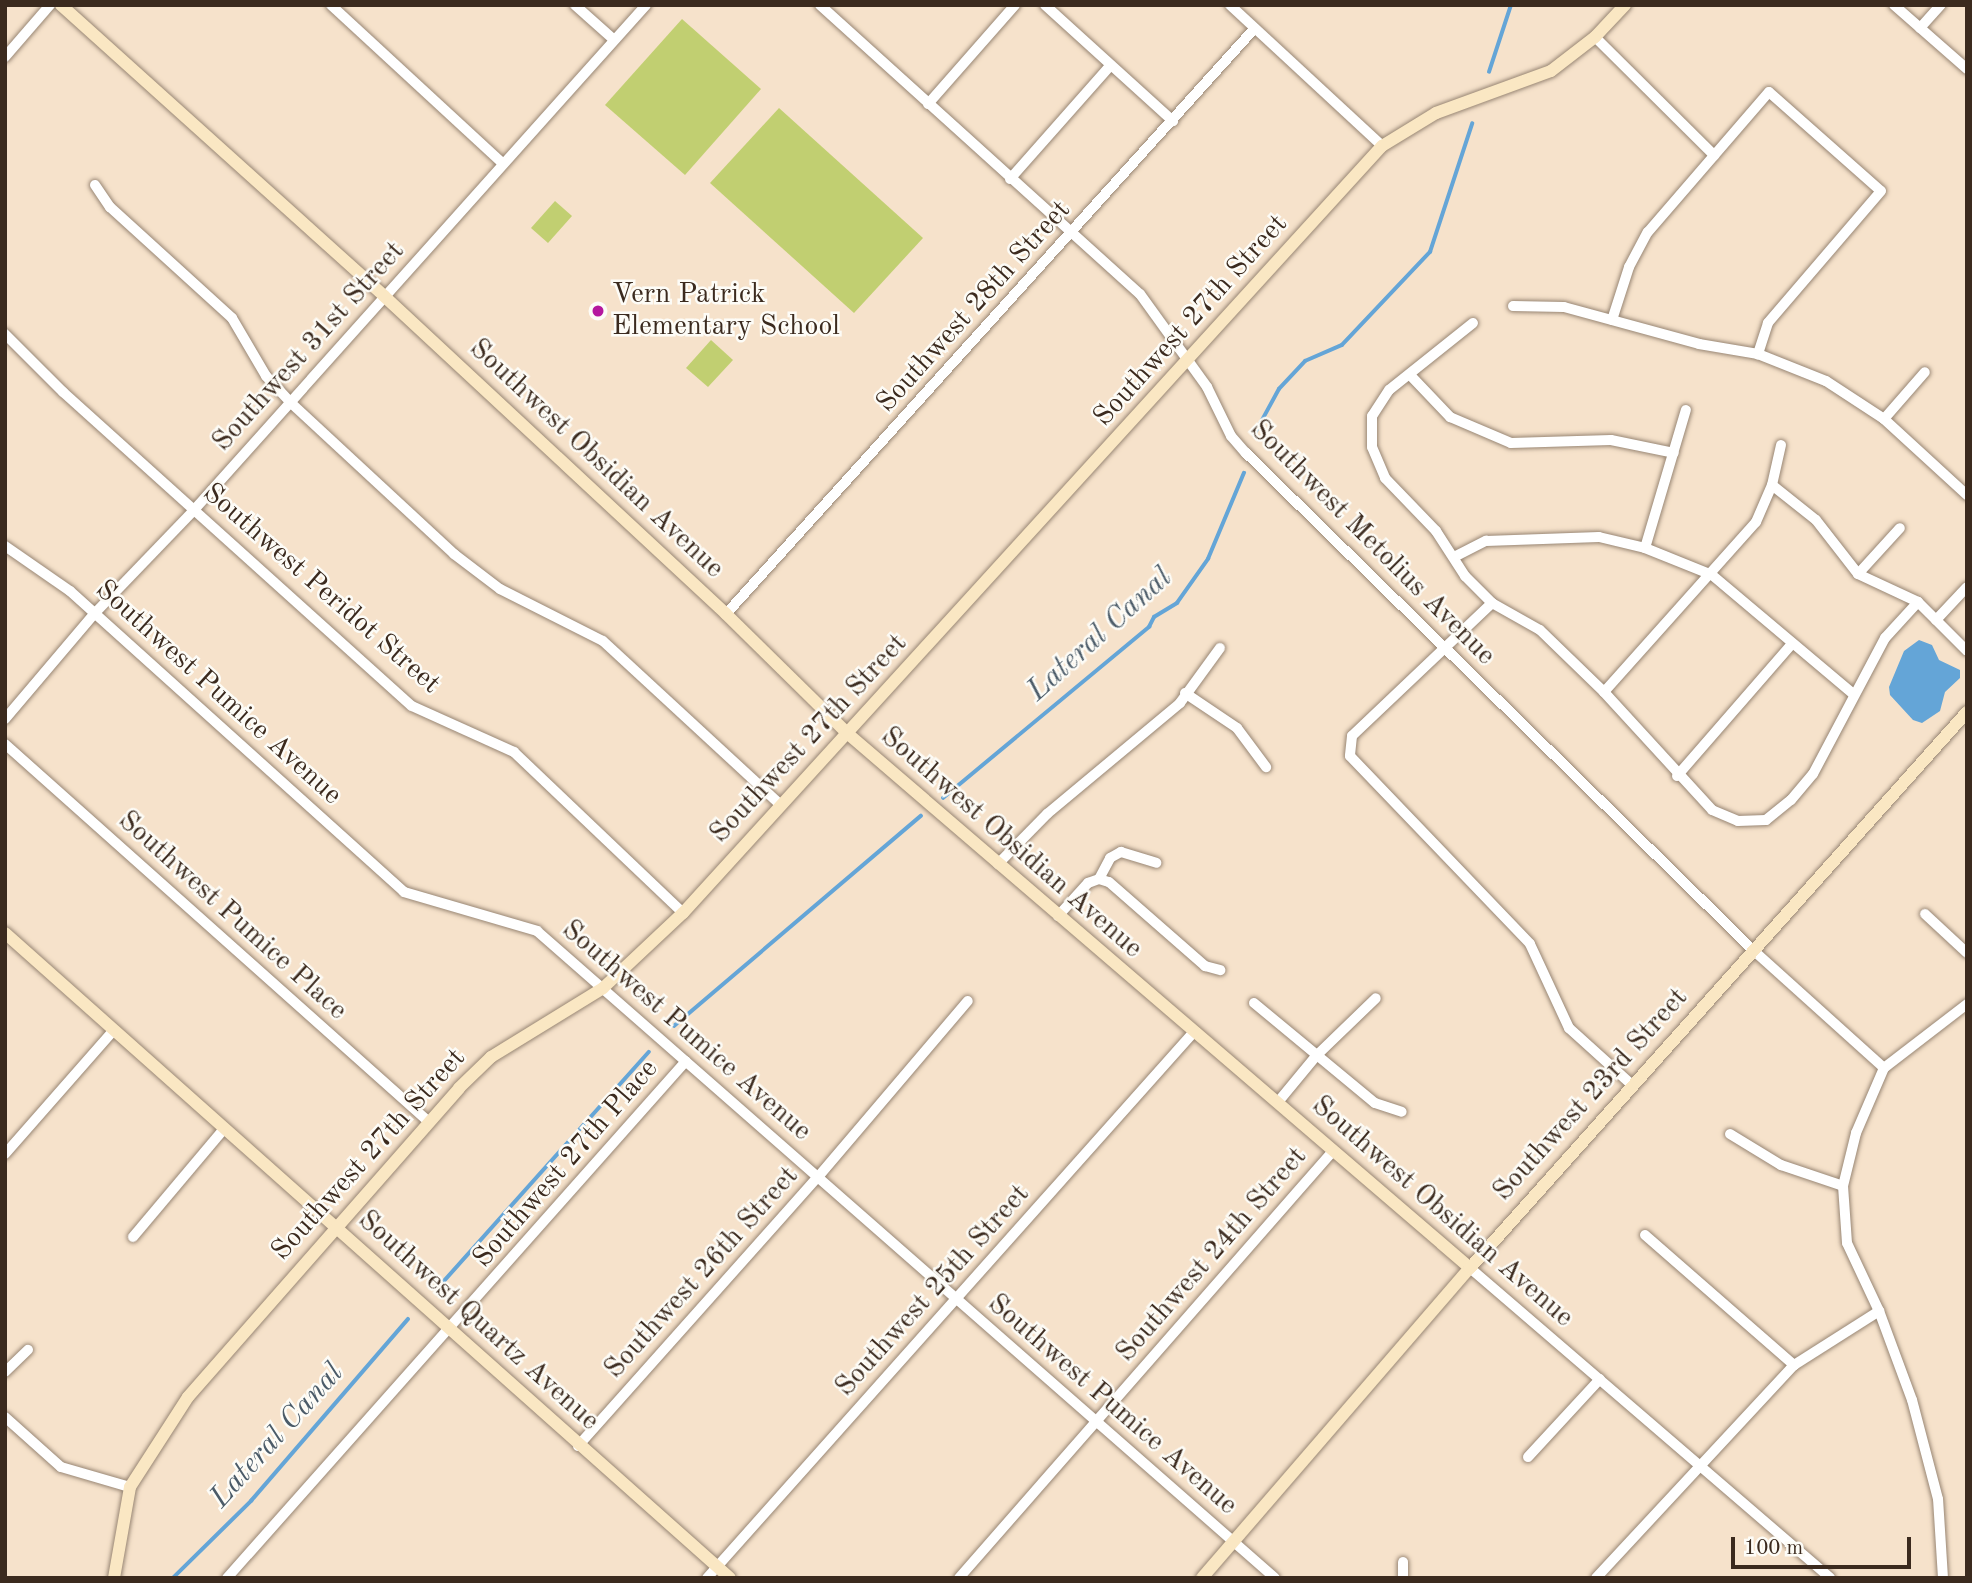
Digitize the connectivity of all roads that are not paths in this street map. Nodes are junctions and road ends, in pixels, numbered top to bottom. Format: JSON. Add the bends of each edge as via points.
{"nodes":[{"id":1,"x":50,"y":5,"type":"edge"},
{"id":2,"x":61,"y":5,"type":"edge"},
{"id":3,"x":331,"y":5,"type":"edge"},
{"id":4,"x":575,"y":5,"type":"edge"},
{"id":5,"x":646,"y":5,"type":"edge"},
{"id":6,"x":820,"y":5,"type":"edge"},
{"id":7,"x":1015,"y":5,"type":"edge"},
{"id":8,"x":1045,"y":5,"type":"edge"},
{"id":9,"x":1230,"y":5,"type":"edge"},
{"id":10,"x":1625,"y":5,"type":"edge"},
{"id":11,"x":1894,"y":5,"type":"edge"},
{"id":12,"x":1941,"y":5,"type":"edge"},
{"id":13,"x":1255,"y":28,"type":"junction"},
{"id":14,"x":1920,"y":28,"type":"junction"},
{"id":15,"x":1595,"y":37,"type":"junction"},
{"id":16,"x":614,"y":39,"type":"junction"},
{"id":17,"x":5,"y":57,"type":"edge"},
{"id":18,"x":1111,"y":65,"type":"junction"},
{"id":19,"x":1967,"y":69,"type":"edge"},
{"id":20,"x":928,"y":104,"type":"junction"},
{"id":21,"x":1172,"y":121,"type":"junction"},
{"id":22,"x":1382,"y":146,"type":"junction"},
{"id":23,"x":1714,"y":155,"type":"junction"},
{"id":24,"x":502,"y":163,"type":"junction"},
{"id":25,"x":1010,"y":179,"type":"junction"},
{"id":26,"x":95,"y":185,"type":"dead end"},
{"id":27,"x":1071,"y":234,"type":"junction"},
{"id":28,"x":384,"y":296,"type":"junction"},
{"id":29,"x":1513,"y":306,"type":"dead end"},
{"id":30,"x":1612,"y":320,"type":"junction"},
{"id":31,"x":1473,"y":323,"type":"dead end"},
{"id":32,"x":5,"y":334,"type":"edge"},
{"id":33,"x":1758,"y":354,"type":"junction"},
{"id":34,"x":1186,"y":361,"type":"junction"},
{"id":35,"x":1924,"y":372,"type":"dead end"},
{"id":36,"x":1412,"y":376,"type":"junction"},
{"id":37,"x":290,"y":402,"type":"junction"},
{"id":38,"x":1686,"y":410,"type":"dead end"},
{"id":39,"x":1884,"y":419,"type":"junction"},
{"id":40,"x":1781,"y":445,"type":"dead end"},
{"id":41,"x":1674,"y":453,"type":"junction"},
{"id":42,"x":1772,"y":485,"type":"junction"},
{"id":43,"x":1967,"y":495,"type":"edge"},
{"id":44,"x":194,"y":510,"type":"junction"},
{"id":45,"x":1900,"y":528,"type":"dead end"},
{"id":46,"x":5,"y":546,"type":"edge"},
{"id":47,"x":1646,"y":548,"type":"junction"},
{"id":48,"x":1456,"y":556,"type":"junction"},
{"id":49,"x":1858,"y":574,"type":"junction"},
{"id":50,"x":1712,"y":575,"type":"junction"},
{"id":51,"x":1967,"y":587,"type":"edge"},
{"id":52,"x":1918,"y":602,"type":"junction"},
{"id":53,"x":1492,"y":603,"type":"junction"},
{"id":54,"x":95,"y":613,"type":"junction"},
{"id":55,"x":726,"y":614,"type":"junction"},
{"id":56,"x":1937,"y":620,"type":"junction"},
{"id":57,"x":1791,"y":645,"type":"junction"},
{"id":58,"x":1220,"y":648,"type":"dead end"},
{"id":59,"x":1444,"y":649,"type":"junction"},
{"id":60,"x":1965,"y":649,"type":"edge"},
{"id":61,"x":1604,"y":692,"type":"junction"},
{"id":62,"x":1185,"y":693,"type":"junction"},
{"id":63,"x":1852,"y":693,"type":"junction"},
{"id":64,"x":1967,"y":712,"type":"edge"},
{"id":65,"x":5,"y":719,"type":"edge"},
{"id":66,"x":847,"y":733,"type":"junction"},
{"id":67,"x":5,"y":744,"type":"edge"},
{"id":68,"x":1266,"y":767,"type":"dead end"},
{"id":69,"x":1677,"y":776,"type":"junction"},
{"id":70,"x":781,"y":805,"type":"junction"},
{"id":71,"x":1156,"y":863,"type":"dead end"},
{"id":72,"x":998,"y":864,"type":"junction"},
{"id":73,"x":1099,"y":879,"type":"junction"},
{"id":74,"x":682,"y":913,"type":"junction"},
{"id":75,"x":1925,"y":914,"type":"dead end"},
{"id":76,"x":1058,"y":916,"type":"junction"},
{"id":77,"x":5,"y":933,"type":"edge"},
{"id":78,"x":1753,"y":950,"type":"junction"},
{"id":79,"x":1967,"y":953,"type":"edge"},
{"id":80,"x":1220,"y":970,"type":"dead end"},
{"id":81,"x":603,"y":988,"type":"junction"},
{"id":82,"x":1376,"y":998,"type":"dead end"},
{"id":83,"x":968,"y":1001,"type":"dead end"},
{"id":84,"x":1254,"y":1003,"type":"dead end"},
{"id":85,"x":1967,"y":1004,"type":"edge"},
{"id":86,"x":112,"y":1032,"type":"junction"},
{"id":87,"x":1193,"y":1033,"type":"junction"},
{"id":88,"x":1316,"y":1056,"type":"junction"},
{"id":89,"x":686,"y":1061,"type":"junction"},
{"id":90,"x":1884,"y":1068,"type":"junction"},
{"id":91,"x":1632,"y":1085,"type":"junction"},
{"id":92,"x":1278,"y":1102,"type":"junction"},
{"id":93,"x":1402,"y":1112,"type":"dead end"},
{"id":94,"x":429,"y":1122,"type":"junction"},
{"id":95,"x":223,"y":1130,"type":"junction"},
{"id":96,"x":1730,"y":1134,"type":"dead end"},
{"id":97,"x":1333,"y":1151,"type":"junction"},
{"id":98,"x":5,"y":1154,"type":"edge"},
{"id":99,"x":818,"y":1177,"type":"junction"},
{"id":100,"x":1843,"y":1186,"type":"junction"},
{"id":101,"x":337,"y":1227,"type":"junction"},
{"id":102,"x":1645,"y":1235,"type":"dead end"},
{"id":103,"x":133,"y":1237,"type":"dead end"},
{"id":104,"x":1470,"y":1268,"type":"junction"},
{"id":105,"x":957,"y":1299,"type":"junction"},
{"id":106,"x":1879,"y":1311,"type":"junction"},
{"id":107,"x":449,"y":1331,"type":"junction"},
{"id":108,"x":28,"y":1350,"type":"dead end"},
{"id":109,"x":1794,"y":1365,"type":"junction"},
{"id":110,"x":5,"y":1372,"type":"edge"},
{"id":111,"x":1600,"y":1379,"type":"junction"},
{"id":112,"x":5,"y":1417,"type":"edge"},
{"id":113,"x":1096,"y":1421,"type":"junction"},
{"id":114,"x":578,"y":1446,"type":"junction"},
{"id":115,"x":1528,"y":1457,"type":"dead end"},
{"id":116,"x":1703,"y":1464,"type":"junction"},
{"id":117,"x":130,"y":1487,"type":"junction"},
{"id":118,"x":1234,"y":1542,"type":"junction"},
{"id":119,"x":1403,"y":1562,"type":"dead end"},
{"id":120,"x":717,"y":1566,"type":"junction"},
{"id":121,"x":114,"y":1578,"type":"edge"},
{"id":122,"x":227,"y":1578,"type":"edge"},
{"id":123,"x":707,"y":1578,"type":"edge"},
{"id":124,"x":730,"y":1578,"type":"edge"},
{"id":125,"x":959,"y":1578,"type":"edge"},
{"id":126,"x":1202,"y":1578,"type":"edge"},
{"id":127,"x":1275,"y":1578,"type":"edge"},
{"id":128,"x":1403,"y":1578,"type":"edge"},
{"id":129,"x":1596,"y":1578,"type":"edge"},
{"id":130,"x":1830,"y":1578,"type":"edge"},
{"id":131,"x":1943,"y":1578,"type":"edge"}],
"edges":[{"from":1,"to":17,"type":"street"},
{"from":2,"to":28,"type":"street","name":"Southwest Obsidian Avenue"},
{"from":3,"to":24,"type":"street"},
{"from":4,"to":16,"type":"street"},
{"from":5,"to":16,"type":"street","name":"Southwest 31st Street"},
{"from":6,"to":20,"type":"street","name":"Southwest Metolius Avenue"},
{"from":7,"to":20,"type":"street"},
{"from":8,"to":18,"type":"street"},
{"from":9,"to":13,"type":"street"},
{"from":10,"to":15,"type":"street","name":"Southwest 27th Street"},
{"from":11,"to":14,"type":"street"},
{"from":12,"to":14,"type":"street"},
{"from":13,"to":21,"type":"street","name":"Southwest 28th Street"},
{"from":13,"to":22,"type":"street"},
{"from":14,"to":19,"type":"street"},
{"from":15,"to":22,"type":"street","name":"Southwest 27th Street","via":[[1550,71],[1436,113]]},
{"from":15,"to":23,"type":"street"},
{"from":16,"to":24,"type":"street","name":"Southwest 31st Street"},
{"from":18,"to":21,"type":"street"},
{"from":18,"to":25,"type":"street"},
{"from":20,"to":25,"type":"street","name":"Southwest Metolius Avenue"},
{"from":21,"to":27,"type":"street","name":"Southwest 28th Street"},
{"from":22,"to":34,"type":"street","name":"Southwest 27th Street"},
{"from":23,"to":30,"type":"street","via":[[1648,232],[1629,267]]},
{"from":23,"to":33,"type":"street","via":[[1769,92],[1881,191],[1768,323]]},
{"from":24,"to":28,"type":"street","name":"Southwest 31st Street"},
{"from":25,"to":27,"type":"street","name":"Southwest Metolius Avenue"},
{"from":26,"to":37,"type":"street","via":[[110,206],[232,318],[266,376]]},
{"from":27,"to":34,"type":"street","name":"Southwest Metolius Avenue","via":[[1140,294]]},
{"from":27,"to":55,"type":"street","name":"Southwest 28th Street"},
{"from":28,"to":37,"type":"street","name":"Southwest 31st Street"},
{"from":28,"to":55,"type":"street","name":"Southwest Obsidian Avenue"},
{"from":29,"to":30,"type":"street","via":[[1564,307]]},
{"from":30,"to":33,"type":"street"},
{"from":31,"to":36,"type":"street"},
{"from":32,"to":44,"type":"street","name":"Southwest Peridot Street"},
{"from":33,"to":39,"type":"street","via":[[1826,381]]},
{"from":34,"to":59,"type":"street","name":"Southwest Metolius Avenue","via":[[1246,453]]},
{"from":34,"to":66,"type":"street","name":"Southwest 27th Street"},
{"from":35,"to":39,"type":"street"},
{"from":36,"to":41,"type":"street","via":[[1450,417],[1511,443],[1611,440]]},
{"from":36,"to":48,"type":"street","via":[[1389,390],[1372,416],[1372,446],[1385,478]]},
{"from":37,"to":44,"type":"street","name":"Southwest 31st Street"},
{"from":37,"to":70,"type":"street","via":[[454,554],[500,589],[603,641]]},
{"from":38,"to":41,"type":"street"},
{"from":39,"to":43,"type":"street"},
{"from":40,"to":42,"type":"street"},
{"from":41,"to":47,"type":"street"},
{"from":42,"to":49,"type":"street","via":[[1816,520]]},
{"from":42,"to":50,"type":"street","via":[[1756,522]]},
{"from":44,"to":54,"type":"street","name":"Southwest 31st Street"},
{"from":44,"to":74,"type":"street","name":"Southwest Peridot Street","via":[[412,706],[513,752]]},
{"from":45,"to":49,"type":"street"},
{"from":46,"to":54,"type":"street","name":"Southwest Pumice Avenue"},
{"from":47,"to":48,"type":"street","via":[[1599,537],[1486,541]]},
{"from":47,"to":50,"type":"street"},
{"from":48,"to":53,"type":"street","via":[[1465,576]]},
{"from":49,"to":52,"type":"street"},
{"from":50,"to":57,"type":"street"},
{"from":50,"to":61,"type":"street"},
{"from":51,"to":56,"type":"street"},
{"from":52,"to":56,"type":"street"},
{"from":52,"to":63,"type":"street","via":[[1885,638]]},
{"from":53,"to":59,"type":"street"},
{"from":53,"to":61,"type":"street","via":[[1540,630]]},
{"from":54,"to":65,"type":"street","name":"Southwest 31st Street"},
{"from":54,"to":81,"type":"street","name":"Southwest Pumice Avenue","via":[[404,892],[537,931]]},
{"from":55,"to":66,"type":"street","name":"Southwest Obsidian Avenue"},
{"from":56,"to":60,"type":"street"},
{"from":57,"to":63,"type":"street"},
{"from":57,"to":69,"type":"street"},
{"from":58,"to":62,"type":"street"},
{"from":59,"to":78,"type":"street","name":"Southwest Metolius Avenue"},
{"from":59,"to":91,"type":"street","via":[[1352,736],[1350,756],[1530,944],[1569,1028]]},
{"from":61,"to":69,"type":"street"},
{"from":62,"to":68,"type":"street","via":[[1237,728]]},
{"from":62,"to":72,"type":"street","via":[[1157,725],[1047,814]]},
{"from":63,"to":69,"type":"street","via":[[1813,774],[1766,820],[1738,821],[1712,810]]},
{"from":64,"to":78,"type":"street","name":"Southwest 23rd Street"},
{"from":66,"to":70,"type":"street","name":"Southwest 27th Street"},
{"from":66,"to":72,"type":"street","name":"Southwest Obsidian Avenue"},
{"from":67,"to":94,"type":"street","name":"Southwest Pumice Place"},
{"from":70,"to":74,"type":"street","name":"Southwest 27th Street"},
{"from":71,"to":73,"type":"street","via":[[1121,852],[1110,858]]},
{"from":72,"to":76,"type":"street","name":"Southwest Obsidian Avenue"},
{"from":73,"to":76,"type":"street","via":[[1088,883]]},
{"from":73,"to":80,"type":"street","via":[[1109,882],[1205,965]]},
{"from":74,"to":81,"type":"street","name":"Southwest 27th Street"},
{"from":75,"to":79,"type":"street"},
{"from":76,"to":87,"type":"street","name":"Southwest Obsidian Avenue"},
{"from":77,"to":86,"type":"street","name":"Southwest Quartz Avenue"},
{"from":78,"to":90,"type":"street","name":"Southwest Metolius Avenue"},
{"from":78,"to":91,"type":"street","name":"Southwest 23rd Street"},
{"from":81,"to":89,"type":"street","name":"Southwest Pumice Avenue"},
{"from":81,"to":94,"type":"street","name":"Southwest 27th Street","via":[[491,1057]]},
{"from":82,"to":88,"type":"street"},
{"from":83,"to":99,"type":"street","name":"Southwest 26th Street"},
{"from":84,"to":88,"type":"street"},
{"from":85,"to":90,"type":"street"},
{"from":86,"to":95,"type":"street","name":"Southwest Quartz Avenue"},
{"from":86,"to":98,"type":"street"},
{"from":87,"to":92,"type":"street","name":"Southwest Obsidian Avenue"},
{"from":87,"to":105,"type":"street","name":"Southwest 25th Street"},
{"from":88,"to":92,"type":"street"},
{"from":88,"to":93,"type":"street","via":[[1375,1102]]},
{"from":89,"to":99,"type":"street","name":"Southwest Pumice Avenue"},
{"from":89,"to":107,"type":"street","name":"Southwest 27th Place"},
{"from":90,"to":100,"type":"street","via":[[1856,1133]]},
{"from":91,"to":104,"type":"street","name":"Southwest 23rd Street"},
{"from":92,"to":97,"type":"street","name":"Southwest Obsidian Avenue"},
{"from":94,"to":101,"type":"street","name":"Southwest 27th Street"},
{"from":95,"to":101,"type":"street","name":"Southwest Quartz Avenue"},
{"from":95,"to":103,"type":"street"},
{"from":96,"to":100,"type":"street","via":[[1781,1165]]},
{"from":97,"to":104,"type":"street","name":"Southwest Obsidian Avenue"},
{"from":97,"to":113,"type":"street","name":"Southwest 24th Street"},
{"from":99,"to":105,"type":"street","name":"Southwest Pumice Avenue"},
{"from":99,"to":114,"type":"street","name":"Southwest 26th Street"},
{"from":100,"to":106,"type":"street","via":[[1847,1243]]},
{"from":101,"to":107,"type":"street","name":"Southwest Quartz Avenue"},
{"from":101,"to":117,"type":"street","name":"Southwest 27th Street","via":[[188,1397]]},
{"from":102,"to":109,"type":"street"},
{"from":104,"to":111,"type":"street","name":"Southwest Obsidian Avenue"},
{"from":104,"to":118,"type":"street","name":"Southwest 23rd Street"},
{"from":105,"to":113,"type":"street","name":"Southwest Pumice Avenue"},
{"from":105,"to":120,"type":"street","name":"Southwest 25th Street"},
{"from":106,"to":109,"type":"street"},
{"from":106,"to":131,"type":"street","via":[[1912,1400],[1938,1499]]},
{"from":107,"to":114,"type":"street","name":"Southwest Quartz Avenue"},
{"from":107,"to":122,"type":"street","name":"Southwest 27th Place"},
{"from":108,"to":110,"type":"street"},
{"from":109,"to":116,"type":"street"},
{"from":111,"to":115,"type":"street"},
{"from":111,"to":116,"type":"street","name":"Southwest Obsidian Avenue"},
{"from":112,"to":117,"type":"street","via":[[61,1467]]},
{"from":113,"to":118,"type":"street","name":"Southwest Pumice Avenue"},
{"from":113,"to":125,"type":"street","name":"Southwest 24th Street"},
{"from":114,"to":120,"type":"street","name":"Southwest Quartz Avenue"},
{"from":116,"to":129,"type":"street"},
{"from":116,"to":130,"type":"street","name":"Southwest Obsidian Avenue"},
{"from":117,"to":121,"type":"street","name":"Southwest 27th Street"},
{"from":118,"to":126,"type":"street","name":"Southwest 23rd Street"},
{"from":118,"to":127,"type":"street","name":"Southwest Pumice Avenue"},
{"from":119,"to":128,"type":"street"},
{"from":120,"to":123,"type":"street","name":"Southwest 25th Street"},
{"from":120,"to":124,"type":"street","name":"Southwest Quartz Avenue"}]}
